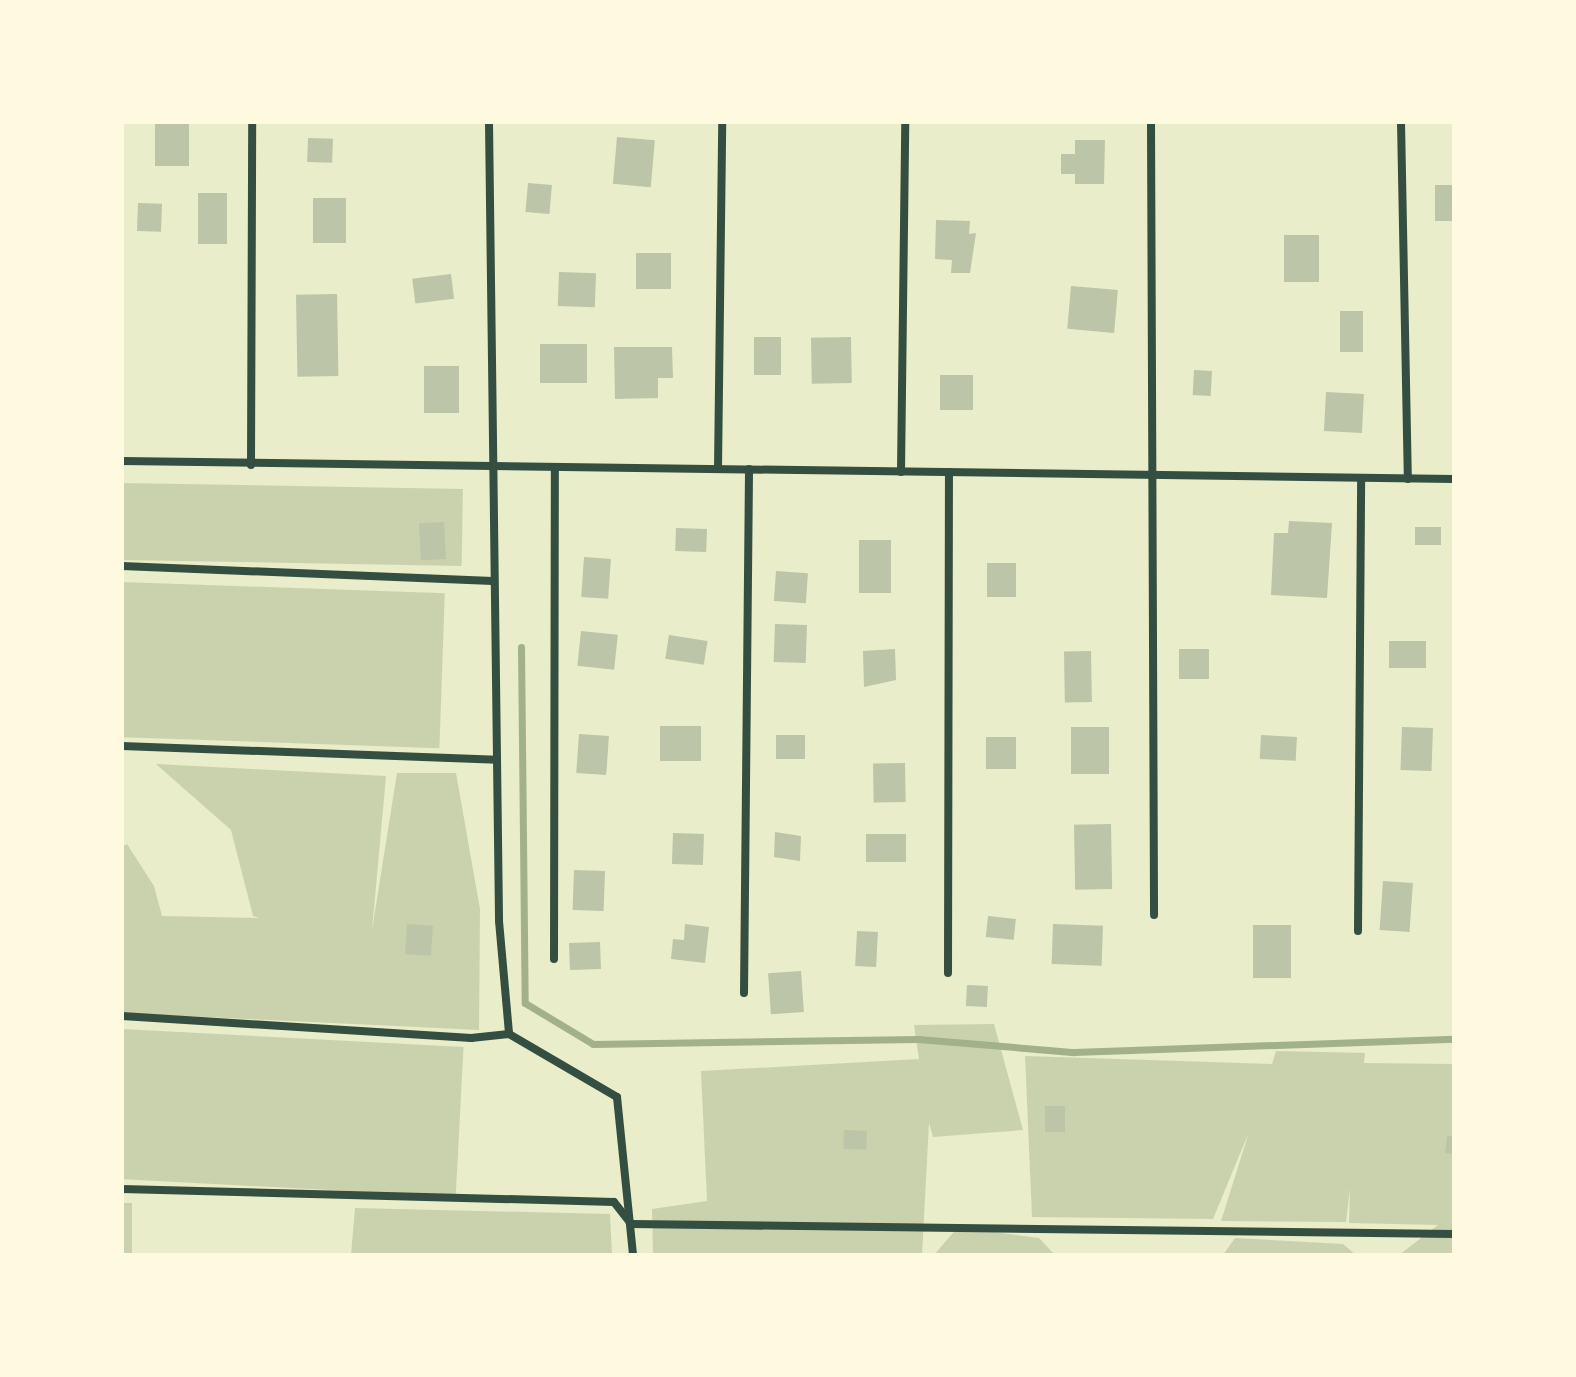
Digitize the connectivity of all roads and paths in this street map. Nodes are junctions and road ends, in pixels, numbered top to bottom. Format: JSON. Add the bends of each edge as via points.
{"nodes":[{"id":1,"x":252,"y":122,"type":"edge"},
{"id":2,"x":489,"y":122,"type":"edge"},
{"id":3,"x":722,"y":122,"type":"edge"},
{"id":4,"x":905,"y":122,"type":"edge"},
{"id":5,"x":1151,"y":122,"type":"edge"},
{"id":6,"x":1401,"y":122,"type":"edge"},
{"id":7,"x":122,"y":461,"type":"edge"},
{"id":8,"x":251,"y":465,"type":"junction"},
{"id":9,"x":492,"y":469,"type":"junction"},
{"id":10,"x":555,"y":469,"type":"junction"},
{"id":11,"x":718,"y":469,"type":"junction"},
{"id":12,"x":749,"y":469,"type":"junction"},
{"id":13,"x":901,"y":472,"type":"junction"},
{"id":14,"x":949,"y":472,"type":"junction"},
{"id":15,"x":1150,"y":474,"type":"junction"},
{"id":16,"x":1361,"y":479,"type":"junction"},
{"id":17,"x":1408,"y":479,"type":"junction"},
{"id":18,"x":1454,"y":479,"type":"edge"},
{"id":19,"x":122,"y":566,"type":"edge"},
{"id":20,"x":493,"y":581,"type":"junction"},
{"id":21,"x":122,"y":746,"type":"edge"},
{"id":22,"x":497,"y":760,"type":"junction"},
{"id":23,"x":1154,"y":915,"type":"dead end"},
{"id":24,"x":1358,"y":931,"type":"dead end"},
{"id":25,"x":554,"y":959,"type":"dead end"},
{"id":26,"x":948,"y":973,"type":"dead end"},
{"id":27,"x":744,"y":993,"type":"dead end"},
{"id":28,"x":122,"y":1016,"type":"edge"},
{"id":29,"x":509,"y":1034,"type":"junction"},
{"id":30,"x":122,"y":1189,"type":"edge"},
{"id":31,"x":631,"y":1224,"type":"junction"},
{"id":32,"x":1454,"y":1234,"type":"edge"},
{"id":33,"x":633,"y":1255,"type":"edge"}],
"edges":[{"from":1,"to":8,"type":"street"},
{"from":2,"to":9,"type":"street"},
{"from":3,"to":11,"type":"street"},
{"from":4,"to":13,"type":"street"},
{"from":5,"to":15,"type":"street"},
{"from":6,"to":17,"type":"street"},
{"from":7,"to":8,"type":"street"},
{"from":8,"to":9,"type":"street"},
{"from":9,"to":10,"type":"street"},
{"from":9,"to":20,"type":"street"},
{"from":10,"to":11,"type":"street"},
{"from":10,"to":25,"type":"street"},
{"from":11,"to":12,"type":"street"},
{"from":12,"to":13,"type":"street"},
{"from":12,"to":27,"type":"street"},
{"from":13,"to":14,"type":"street"},
{"from":14,"to":15,"type":"street"},
{"from":14,"to":26,"type":"street"},
{"from":15,"to":16,"type":"street"},
{"from":15,"to":23,"type":"street"},
{"from":16,"to":17,"type":"street"},
{"from":16,"to":24,"type":"street"},
{"from":17,"to":18,"type":"street"},
{"from":19,"to":20,"type":"street"},
{"from":20,"to":22,"type":"street"},
{"from":21,"to":22,"type":"street"},
{"from":22,"to":29,"type":"street","via":[[499,921]]},
{"from":28,"to":29,"type":"street","via":[[471,1038]]},
{"from":29,"to":31,"type":"street","via":[[617,1097]]},
{"from":30,"to":31,"type":"street","via":[[614,1202]]},
{"from":31,"to":32,"type":"street"},
{"from":31,"to":33,"type":"street"}]}
